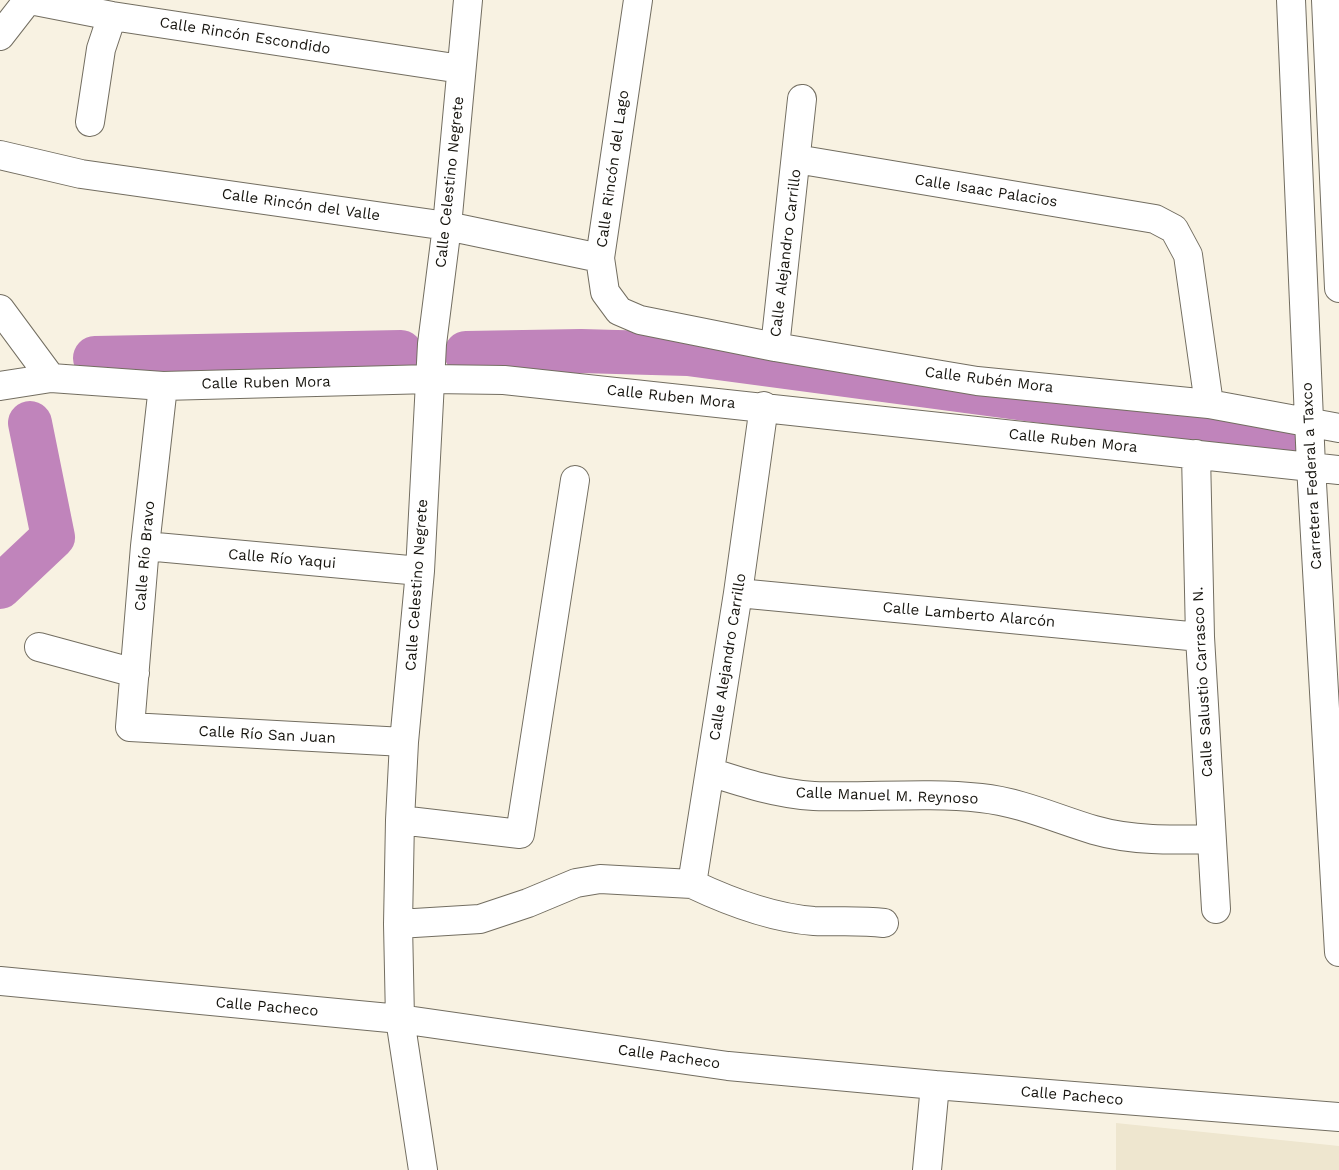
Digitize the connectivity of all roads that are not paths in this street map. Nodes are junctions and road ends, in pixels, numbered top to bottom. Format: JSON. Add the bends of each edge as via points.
{"nodes":[{"id":1,"x":29,"y":0,"type":"edge"},
{"id":2,"x":468,"y":0,"type":"edge"},
{"id":3,"x":638,"y":0,"type":"edge"},
{"id":4,"x":1292,"y":0,"type":"edge"},
{"id":5,"x":1326,"y":0,"type":"edge"},
{"id":6,"x":112,"y":16,"type":"junction"},
{"id":7,"x":0,"y":36,"type":"edge"},
{"id":8,"x":461,"y":69,"type":"junction"},
{"id":9,"x":802,"y":99,"type":"dead end"},
{"id":10,"x":90,"y":122,"type":"dead end"},
{"id":11,"x":0,"y":156,"type":"edge"},
{"id":12,"x":796,"y":159,"type":"junction"},
{"id":13,"x":447,"y":226,"type":"junction"},
{"id":14,"x":600,"y":258,"type":"junction"},
{"id":15,"x":1339,"y":288,"type":"edge"},
{"id":16,"x":0,"y":309,"type":"edge"},
{"id":17,"x":640,"y":320,"type":"joint"},
{"id":18,"x":774,"y":346,"type":"junction"},
{"id":19,"x":51,"y":378,"type":"junction"},
{"id":20,"x":430,"y":379,"type":"junction"},
{"id":21,"x":0,"y":386,"type":"edge"},
{"id":22,"x":163,"y":386,"type":"junction"},
{"id":23,"x":1208,"y":404,"type":"junction"},
{"id":24,"x":764,"y":406,"type":"junction"},
{"id":25,"x":1309,"y":424,"type":"junction"},
{"id":26,"x":1339,"y":428,"type":"edge"},
{"id":27,"x":1196,"y":454,"type":"junction"},
{"id":28,"x":1311,"y":466,"type":"junction"},
{"id":29,"x":1339,"y":470,"type":"edge"},
{"id":30,"x":575,"y":480,"type":"dead end"},
{"id":31,"x":145,"y":546,"type":"junction"},
{"id":32,"x":420,"y":572,"type":"junction"},
{"id":33,"x":738,"y":593,"type":"junction"},
{"id":34,"x":1200,"y":637,"type":"junction"},
{"id":35,"x":39,"y":647,"type":"dead end"},
{"id":36,"x":135,"y":673,"type":"junction"},
{"id":37,"x":130,"y":727,"type":"joint"},
{"id":38,"x":404,"y":742,"type":"junction"},
{"id":39,"x":710,"y":772,"type":"junction"},
{"id":40,"x":400,"y":820,"type":"junction"},
{"id":41,"x":1211,"y":839,"type":"junction"},
{"id":42,"x":703,"y":889,"type":"junction"},
{"id":43,"x":1216,"y":909,"type":"dead end"},
{"id":44,"x":884,"y":923,"type":"dead end"},
{"id":45,"x":398,"y":924,"type":"junction"},
{"id":46,"x":1339,"y":952,"type":"edge"},
{"id":47,"x":0,"y":981,"type":"edge"},
{"id":48,"x":400,"y":1020,"type":"junction"},
{"id":49,"x":935,"y":1085,"type":"junction"},
{"id":50,"x":1339,"y":1118,"type":"edge"},
{"id":51,"x":424,"y":1170,"type":"edge"},
{"id":52,"x":927,"y":1170,"type":"edge"}],
"edges":[{"from":1,"to":6,"type":"street","name":"Calle Rincón Escondido"},
{"from":1,"to":7,"type":"street"},
{"from":2,"to":8,"type":"street","name":"Calle Celestino Negrete"},
{"from":3,"to":14,"type":"street","name":"Calle Rincón del Lago"},
{"from":4,"to":25,"type":"street","name":"Carretera Federal a Taxco"},
{"from":5,"to":15,"type":"street"},
{"from":6,"to":8,"type":"street","name":"Calle Rincón Escondido"},
{"from":6,"to":10,"type":"street","via":[[102,49]]},
{"from":8,"to":13,"type":"street","name":"Calle Celestino Negrete"},
{"from":9,"to":12,"type":"street","name":"Calle Alejandro Carrillo"},
{"from":11,"to":13,"type":"street","name":"Calle Rincón del Valle","via":[[81,174]]},
{"from":12,"to":18,"type":"street","name":"Calle Alejandro Carrillo"},
{"from":12,"to":23,"type":"street","name":"Calle Isaac Palacios","via":[[1155,219],[1174,229],[1188,255]]},
{"from":13,"to":14,"type":"street","name":"Calle Rincón del Valle"},
{"from":13,"to":20,"type":"street","name":"Calle Celestino Negrete"},
{"from":14,"to":17,"type":"street","name":"Calle Rincón del Lago","via":[[605,292],[619,310]]},
{"from":16,"to":19,"type":"street"},
{"from":17,"to":18,"type":"street","name":"Calle Rubén Mora"},
{"from":18,"to":23,"type":"street","name":"Calle Rubén Mora","via":[[977,381]]},
{"from":19,"to":21,"type":"street","name":"Calle Ruben Mora"},
{"from":19,"to":22,"type":"street","name":"Calle Ruben Mora"},
{"from":20,"to":22,"type":"street","name":"Calle Ruben Mora"},
{"from":20,"to":24,"type":"street","name":"Calle Ruben Mora","via":[[504,380]]},
{"from":20,"to":32,"type":"street","name":"Calle Celestino Negrete"},
{"from":22,"to":31,"type":"street","name":"Calle Río Bravo"},
{"from":23,"to":25,"type":"street","name":"Calle Rubén Mora"},
{"from":24,"to":27,"type":"street","name":"Calle Ruben Mora"},
{"from":24,"to":33,"type":"street","name":"Calle Alejandro Carrillo"},
{"from":25,"to":26,"type":"street","name":"Calle Rubén Mora"},
{"from":25,"to":28,"type":"street","name":"Carretera Federal a Taxco"},
{"from":27,"to":28,"type":"street","name":"Calle Ruben Mora"},
{"from":27,"to":34,"type":"street","name":"Calle Salustio Carrasco N."},
{"from":28,"to":29,"type":"street","name":"Calle Ruben Mora"},
{"from":28,"to":46,"type":"street","name":"Carretera Federal a Taxco"},
{"from":30,"to":40,"type":"street","via":[[520,834]]},
{"from":31,"to":32,"type":"street","name":"Calle Río Yaqui"},
{"from":31,"to":36,"type":"street","name":"Calle Río Bravo"},
{"from":32,"to":38,"type":"street","name":"Calle Celestino Negrete"},
{"from":33,"to":34,"type":"street","name":"Calle Lamberto Alarcón"},
{"from":33,"to":39,"type":"street","name":"Calle Alejandro Carrillo"},
{"from":34,"to":41,"type":"street","name":"Calle Salustio Carrasco N."},
{"from":35,"to":36,"type":"street"},
{"from":36,"to":37,"type":"street","name":"Calle Río Bravo"},
{"from":37,"to":38,"type":"street","name":"Calle Río San Juan"},
{"from":38,"to":40,"type":"street","name":"Calle Celestino Negrete"},
{"from":39,"to":41,"type":"street","name":"Calle Manuel M. Reynoso","via":[[761,788],[813,796],[886,794],[982,798],[1040,811],[1096,830],[1147,840]]},
{"from":39,"to":42,"type":"street","name":"Calle Alejandro Carrillo"},
{"from":40,"to":45,"type":"street","name":"Calle Celestino Negrete"},
{"from":41,"to":43,"type":"street","name":"Calle Salustio Carrasco N."},
{"from":42,"to":44,"type":"street","via":[[745,907],[783,916],[814,921]]},
{"from":42,"to":45,"type":"street","via":[[600,879],[576,883],[480,919]]},
{"from":45,"to":48,"type":"street","name":"Calle Celestino Negrete"},
{"from":47,"to":48,"type":"street","name":"Calle Pacheco"},
{"from":48,"to":49,"type":"street","name":"Calle Pacheco","via":[[728,1066]]},
{"from":48,"to":51,"type":"street","name":"Calle Celestino Negrete"},
{"from":49,"to":50,"type":"street","name":"Calle Pacheco"},
{"from":49,"to":52,"type":"street"}]}
